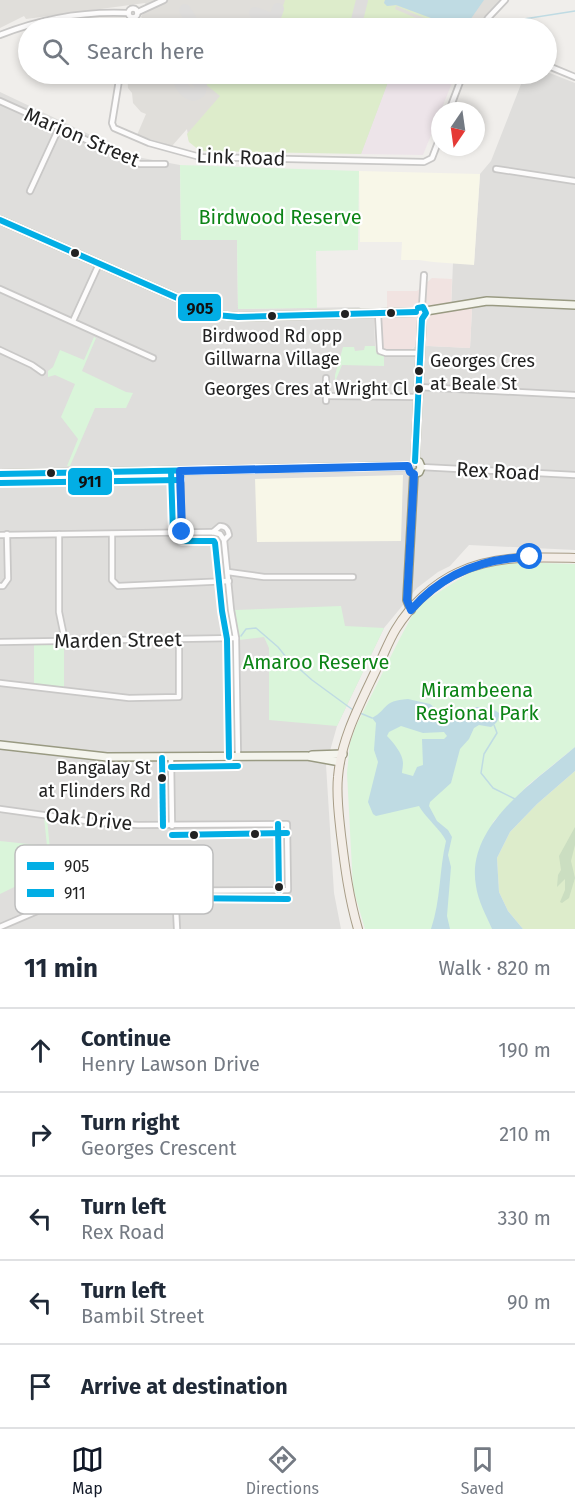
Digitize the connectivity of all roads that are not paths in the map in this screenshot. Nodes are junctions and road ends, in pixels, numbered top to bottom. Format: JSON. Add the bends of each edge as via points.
{"nodes":[{"id":1,"x":164,"y":0,"type":"edge"},
{"id":2,"x":505,"y":0,"type":"edge"},
{"id":3,"x":138,"y":12,"type":"junction"},
{"id":4,"x":128,"y":13,"type":"junction"},
{"id":5,"x":62,"y":18,"type":"edge"},
{"id":6,"x":133,"y":18,"type":"joint"},
{"id":7,"x":488,"y":18,"type":"edge"},
{"id":8,"x":18,"y":28,"type":"edge"},
{"id":9,"x":0,"y":35,"type":"edge"},
{"id":10,"x":557,"y":70,"type":"edge"},
{"id":11,"x":575,"y":77,"type":"edge"},
{"id":12,"x":118,"y":84,"type":"edge"},
{"id":13,"x":459,"y":84,"type":"edge"},
{"id":14,"x":0,"y":101,"type":"edge"},
{"id":15,"x":452,"y":102,"type":"edge"},
{"id":16,"x":59,"y":128,"type":"junction"},
{"id":17,"x":434,"y":156,"type":"edge"},
{"id":18,"x":165,"y":164,"type":"dead end"},
{"id":19,"x":496,"y":169,"type":"dead end"},
{"id":20,"x":575,"y":180,"type":"edge"},
{"id":21,"x":30,"y":191,"type":"dead end"},
{"id":22,"x":0,"y":220,"type":"edge"},
{"id":23,"x":99,"y":264,"type":"junction"},
{"id":24,"x":424,"y":275,"type":"dead end"},
{"id":25,"x":0,"y":290,"type":"edge"},
{"id":26,"x":575,"y":305,"type":"edge"},
{"id":27,"x":421,"y":312,"type":"junction"},
{"id":28,"x":378,"y":314,"type":"junction"},
{"id":29,"x":73,"y":321,"type":"junction"},
{"id":30,"x":0,"y":350,"type":"edge"},
{"id":31,"x":420,"y":353,"type":"junction"},
{"id":32,"x":153,"y":358,"type":"dead end"},
{"id":33,"x":42,"y":372,"type":"dead end"},
{"id":34,"x":326,"y":378,"type":"dead end"},
{"id":35,"x":418,"y":387,"type":"junction"},
{"id":36,"x":575,"y":395,"type":"edge"},
{"id":37,"x":418,"y":397,"type":"junction"},
{"id":38,"x":415,"y":461,"type":"junction"},
{"id":39,"x":408,"y":466,"type":"junction"},
{"id":40,"x":421,"y":467,"type":"junction"},
{"id":41,"x":180,"y":471,"type":"junction"},
{"id":42,"x":0,"y":474,"type":"edge"},
{"id":43,"x":414,"y":474,"type":"junction"},
{"id":44,"x":575,"y":475,"type":"edge"},
{"id":45,"x":182,"y":532,"type":"junction"},
{"id":46,"x":213,"y":532,"type":"junction"},
{"id":47,"x":7,"y":534,"type":"junction"},
{"id":48,"x":59,"y":534,"type":"junction"},
{"id":49,"x":112,"y":534,"type":"junction"},
{"id":50,"x":0,"y":535,"type":"edge"},
{"id":51,"x":224,"y":540,"type":"junction"},
{"id":52,"x":575,"y":558,"type":"edge"},
{"id":53,"x":228,"y":572,"type":"junction"},
{"id":54,"x":353,"y":577,"type":"dead end"},
{"id":55,"x":229,"y":581,"type":"junction"},
{"id":56,"x":0,"y":586,"type":"edge"},
{"id":57,"x":411,"y":610,"type":"junction"},
{"id":58,"x":236,"y":638,"type":"junction"},
{"id":59,"x":179,"y":639,"type":"junction"},
{"id":60,"x":65,"y":641,"type":"junction"},
{"id":61,"x":0,"y":642,"type":"edge"},
{"id":62,"x":0,"y":683,"type":"edge"},
{"id":63,"x":0,"y":745,"type":"edge"},
{"id":64,"x":238,"y":756,"type":"junction"},
{"id":65,"x":171,"y":758,"type":"junction"},
{"id":66,"x":342,"y":758,"type":"junction"},
{"id":67,"x":0,"y":809,"type":"edge"},
{"id":68,"x":172,"y":826,"type":"junction"},
{"id":69,"x":213,"y":889,"type":"edge"},
{"id":70,"x":30,"y":914,"type":"edge"},
{"id":71,"x":176,"y":914,"type":"edge"},
{"id":72,"x":0,"y":927,"type":"edge"},
{"id":73,"x":177,"y":929,"type":"edge"},
{"id":74,"x":358,"y":929,"type":"edge"}],
"edges":[{"from":1,"to":3,"type":"street"},
{"from":2,"to":7,"type":"street"},
{"from":3,"to":4,"type":"street","via":[[133,9]]},
{"from":3,"to":6,"type":"street"},
{"from":4,"to":5,"type":"street"},
{"from":4,"to":6,"type":"street"},
{"from":8,"to":9,"type":"street"},
{"from":10,"to":11,"type":"street"},
{"from":12,"to":17,"type":"street","name":"Link Road","via":[[114,128],[188,155],[416,163]]},
{"from":13,"to":15,"type":"street"},
{"from":14,"to":16,"type":"street","name":"Marion Street"},
{"from":16,"to":18,"type":"street","name":"Marion Street","via":[[140,164]]},
{"from":16,"to":21,"type":"street"},
{"from":19,"to":20,"type":"street"},
{"from":22,"to":23,"type":"street"},
{"from":23,"to":28,"type":"street","via":[[221,316]]},
{"from":23,"to":29,"type":"street"},
{"from":24,"to":27,"type":"street"},
{"from":25,"to":29,"type":"street"},
{"from":26,"to":27,"type":"street","via":[[487,301]]},
{"from":27,"to":28,"type":"street"},
{"from":27,"to":31,"type":"street"},
{"from":28,"to":31,"type":"street","via":[[380,351]]},
{"from":29,"to":32,"type":"street"},
{"from":30,"to":33,"type":"street"},
{"from":31,"to":35,"type":"street"},
{"from":34,"to":37,"type":"street","via":[[326,399]]},
{"from":35,"to":36,"type":"street"},
{"from":35,"to":37,"type":"street"},
{"from":37,"to":38,"type":"street"},
{"from":38,"to":39,"type":"street"},
{"from":38,"to":40,"type":"street"},
{"from":39,"to":41,"type":"street"},
{"from":39,"to":43,"type":"street"},
{"from":40,"to":43,"type":"street"},
{"from":40,"to":44,"type":"street","name":"Rex Road"},
{"from":41,"to":42,"type":"street"},
{"from":41,"to":45,"type":"street"},
{"from":43,"to":57,"type":"street","via":[[407,600]]},
{"from":45,"to":46,"type":"street"},
{"from":45,"to":49,"type":"street"},
{"from":46,"to":51,"type":"street"},
{"from":46,"to":51,"type":"street","via":[[224,526],[229,535]]},
{"from":47,"to":48,"type":"street"},
{"from":47,"to":50,"type":"street"},
{"from":47,"to":56,"type":"street","via":[[8,579]]},
{"from":48,"to":49,"type":"street"},
{"from":48,"to":60,"type":"street","via":[[59,612]]},
{"from":49,"to":55,"type":"street","via":[[112,580],[118,586]]},
{"from":51,"to":53,"type":"street"},
{"from":52,"to":57,"type":"main road","via":[[516,558],[471,567],[438,584]]},
{"from":53,"to":54,"type":"street","via":[[264,577]]},
{"from":53,"to":55,"type":"street"},
{"from":55,"to":58,"type":"street"},
{"from":57,"to":66,"type":"main road","via":[[397,628],[356,711]]},
{"from":58,"to":59,"type":"street","name":"Marden Street"},
{"from":58,"to":64,"type":"street"},
{"from":59,"to":60,"type":"street","name":"Marden Street"},
{"from":59,"to":62,"type":"street","via":[[179,697],[129,698]]},
{"from":60,"to":61,"type":"street","name":"Marden Street"},
{"from":63,"to":65,"type":"street","via":[[107,757]]},
{"from":64,"to":65,"type":"street"},
{"from":64,"to":66,"type":"street"},
{"from":65,"to":68,"type":"street"},
{"from":66,"to":74,"type":"main road","via":[[337,797],[348,892]]},
{"from":67,"to":68,"type":"street","name":"Oak Drive","via":[[101,823]]},
{"from":68,"to":69,"type":"street","name":"Oak Drive","via":[[287,824],[288,890]]},
{"from":70,"to":72,"type":"street"},
{"from":71,"to":73,"type":"street"}]}
